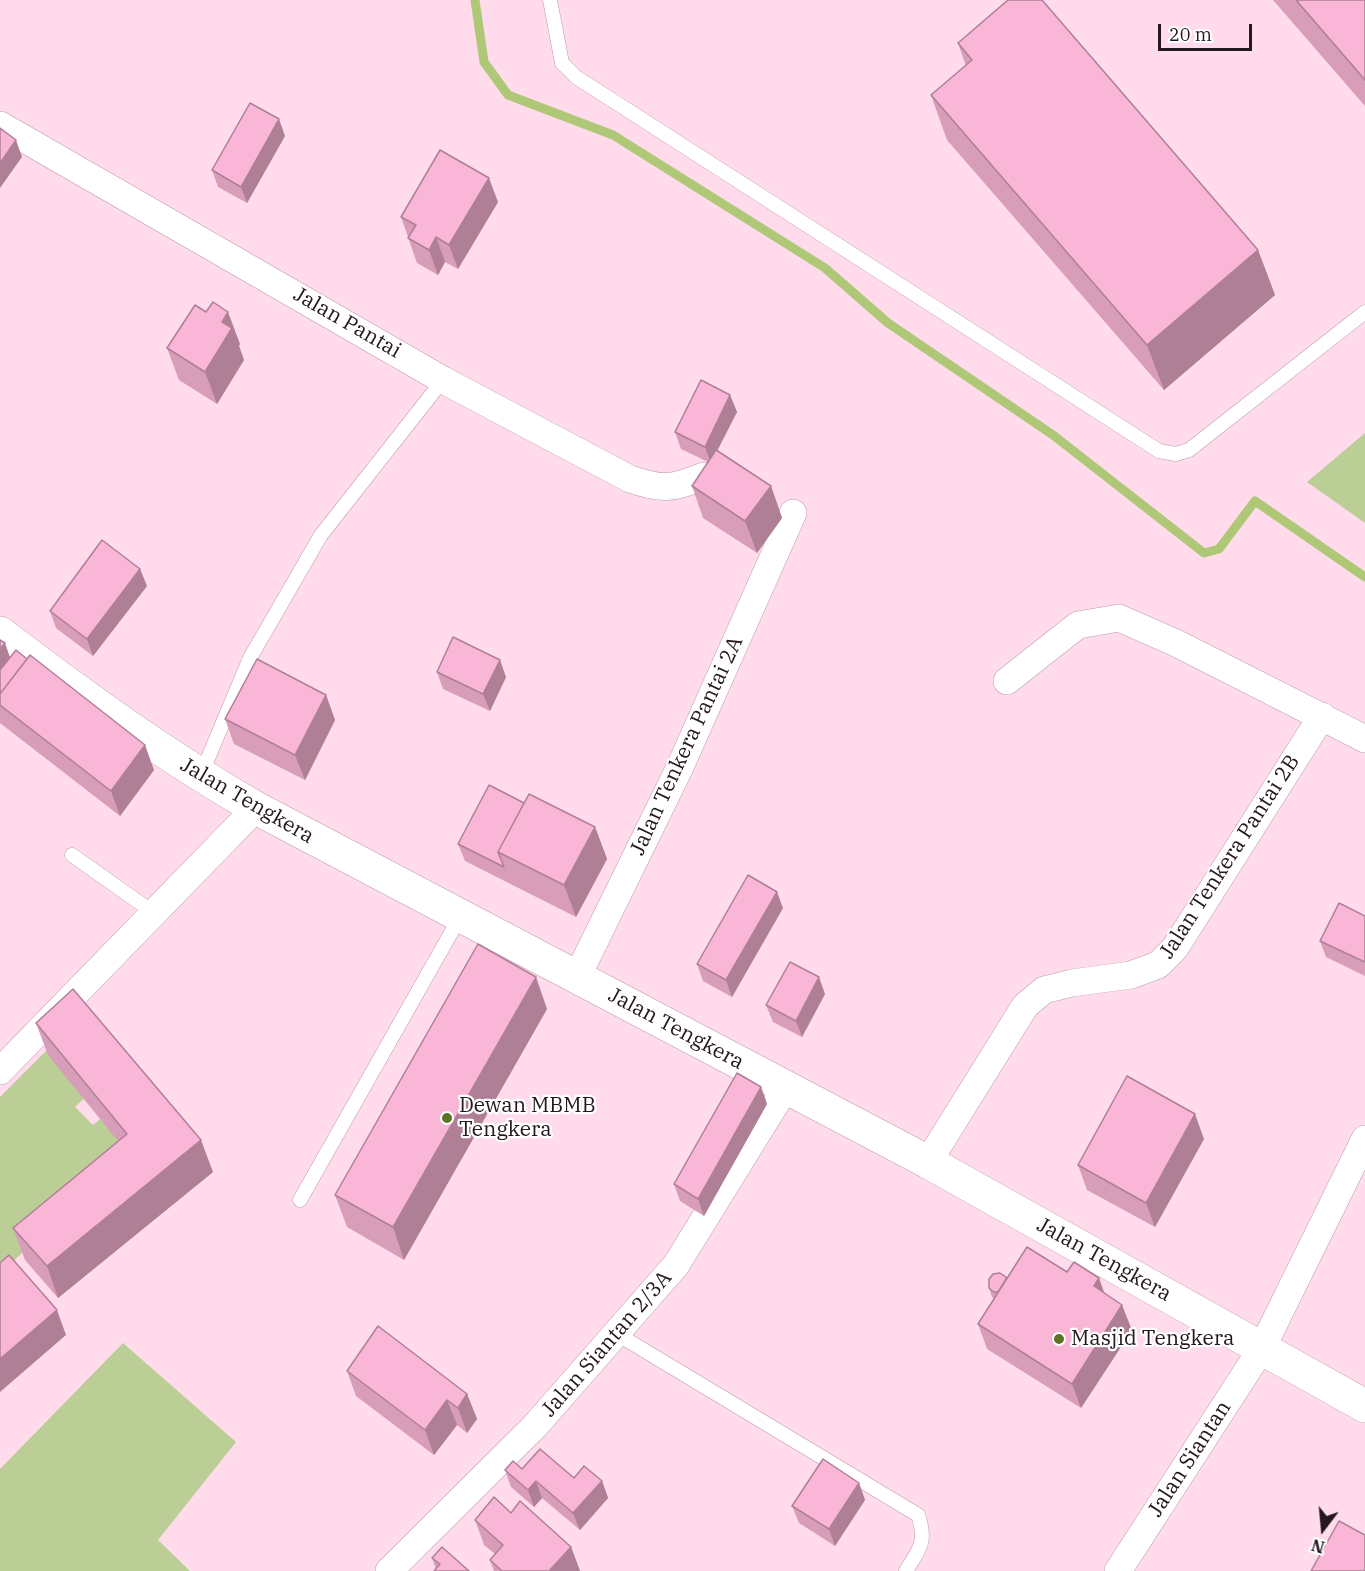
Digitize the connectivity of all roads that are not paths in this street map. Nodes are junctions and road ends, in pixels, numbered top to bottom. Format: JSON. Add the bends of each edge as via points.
{"nodes":[{"id":1,"x":550,"y":0,"type":"edge"},
{"id":2,"x":0,"y":125,"type":"edge"},
{"id":3,"x":1365,"y":312,"type":"edge"},
{"id":4,"x":432,"y":373,"type":"junction"},
{"id":5,"x":704,"y":476,"type":"edge"},
{"id":6,"x":793,"y":513,"type":"dead end"},
{"id":7,"x":0,"y":633,"type":"edge"},
{"id":8,"x":1007,"y":681,"type":"dead end"},
{"id":9,"x":1322,"y":716,"type":"junction"},
{"id":10,"x":1365,"y":739,"type":"edge"},
{"id":11,"x":200,"y":776,"type":"junction"},
{"id":12,"x":256,"y":808,"type":"junction"},
{"id":13,"x":72,"y":855,"type":"dead end"},
{"id":14,"x":154,"y":912,"type":"junction"},
{"id":15,"x":460,"y":917,"type":"junction"},
{"id":16,"x":577,"y":977,"type":"junction"},
{"id":17,"x":0,"y":1071,"type":"edge"},
{"id":18,"x":786,"y":1087,"type":"junction"},
{"id":19,"x":1365,"y":1138,"type":"edge"},
{"id":20,"x":928,"y":1162,"type":"junction"},
{"id":21,"x":300,"y":1200,"type":"dead end"},
{"id":22,"x":617,"y":1334,"type":"junction"},
{"id":23,"x":1262,"y":1348,"type":"junction"},
{"id":24,"x":1365,"y":1406,"type":"edge"},
{"id":25,"x":389,"y":1571,"type":"edge"},
{"id":26,"x":906,"y":1571,"type":"edge"},
{"id":27,"x":1118,"y":1571,"type":"edge"}],
"edges":[{"from":1,"to":3,"type":"lane","via":[[562,63],[576,77],[1159,451],[1176,454],[1190,450]]},
{"from":2,"to":4,"type":"street","name":"Jalan Pantai"},
{"from":4,"to":5,"type":"street","name":"Jalan Pantai","via":[[630,479],[656,488],[682,485]]},
{"from":4,"to":11,"type":"lane","via":[[321,535],[250,658]]},
{"from":6,"to":16,"type":"street","name":"Jalan Tenkera Pantai 2A","via":[[679,770]]},
{"from":7,"to":11,"type":"main road","name":"Jalan Tengkera","via":[[129,729]]},
{"from":8,"to":9,"type":"street","via":[[1077,625],[1119,618]]},
{"from":9,"to":10,"type":"street"},
{"from":9,"to":20,"type":"street","name":"Jalan Tenkera Pantai 2B","via":[[1175,948],[1158,965],[1131,975],[1044,990],[1024,1006]]},
{"from":11,"to":12,"type":"main road","name":"Jalan Tengkera"},
{"from":12,"to":14,"type":"street"},
{"from":12,"to":15,"type":"main road","name":"Jalan Tengkera"},
{"from":13,"to":14,"type":"lane"},
{"from":14,"to":17,"type":"street"},
{"from":15,"to":16,"type":"main road","name":"Jalan Tengkera"},
{"from":15,"to":21,"type":"lane"},
{"from":16,"to":18,"type":"main road","name":"Jalan Tengkera"},
{"from":18,"to":20,"type":"main road","name":"Jalan Tengkera"},
{"from":18,"to":22,"type":"street","name":"Jalan Siantan 2/3A","via":[[676,1265]]},
{"from":19,"to":23,"type":"street","name":"Jalan Siantan"},
{"from":20,"to":23,"type":"main road","name":"Jalan Tengkera"},
{"from":22,"to":25,"type":"street","name":"Jalan Siantan 2/3A","via":[[535,1426]]},
{"from":22,"to":26,"type":"lane","via":[[918,1515],[924,1533]]},
{"from":23,"to":24,"type":"main road","name":"Jalan Tengkera"},
{"from":23,"to":27,"type":"street","name":"Jalan Siantan"}]}
